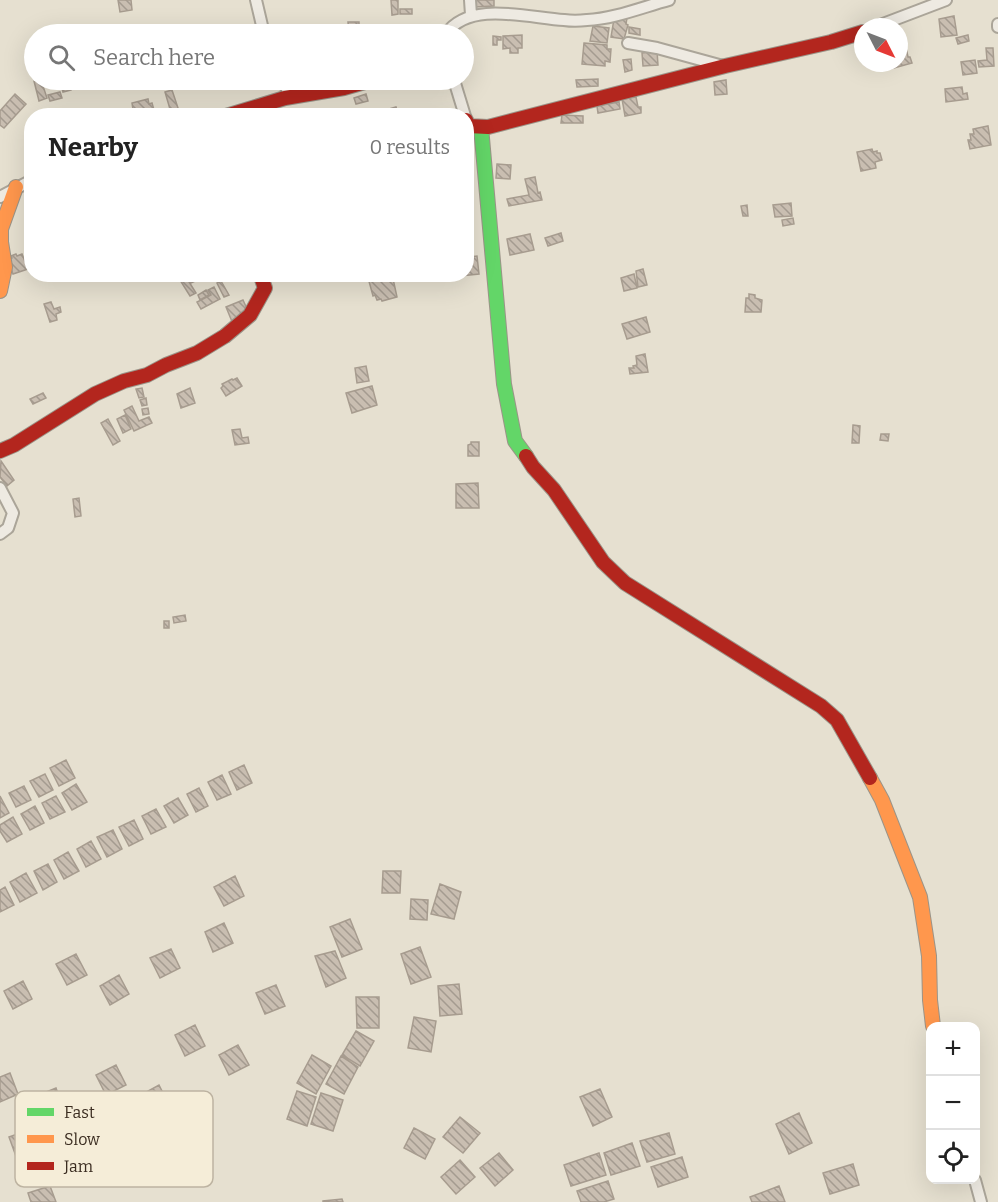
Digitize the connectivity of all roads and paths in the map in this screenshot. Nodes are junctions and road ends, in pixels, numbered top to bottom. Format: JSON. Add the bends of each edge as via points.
{"nodes":[{"id":1,"x":256,"y":0,"type":"edge"},
{"id":2,"x":470,"y":0,"type":"edge"},
{"id":3,"x":669,"y":0,"type":"edge"},
{"id":4,"x":946,"y":0,"type":"edge"},
{"id":5,"x":471,"y":15,"type":"junction"},
{"id":6,"x":899,"y":18,"type":"edge"},
{"id":7,"x":262,"y":24,"type":"edge"},
{"id":8,"x":454,"y":24,"type":"edge"},
{"id":9,"x":854,"y":35,"type":"edge"},
{"id":10,"x":628,"y":43,"type":"dead end"},
{"id":11,"x":725,"y":66,"type":"junction"},
{"id":12,"x":287,"y":90,"type":"edge"},
{"id":13,"x":327,"y":90,"type":"edge"},
{"id":14,"x":457,"y":90,"type":"edge"},
{"id":15,"x":291,"y":97,"type":"junction"},
{"id":16,"x":253,"y":108,"type":"edge"},
{"id":17,"x":464,"y":108,"type":"edge"},
{"id":18,"x":474,"y":124,"type":"edge"},
{"id":19,"x":474,"y":160,"type":"edge"},
{"id":20,"x":24,"y":184,"type":"edge"},
{"id":21,"x":16,"y":187,"type":"junction"},
{"id":22,"x":0,"y":197,"type":"edge"},
{"id":23,"x":263,"y":282,"type":"edge"},
{"id":24,"x":0,"y":291,"type":"edge"},
{"id":25,"x":0,"y":451,"type":"edge"},
{"id":26,"x":0,"y":488,"type":"edge"},
{"id":27,"x":0,"y":534,"type":"edge"},
{"id":28,"x":933,"y":1022,"type":"edge"},
{"id":29,"x":976,"y":1184,"type":"edge"},
{"id":30,"x":981,"y":1202,"type":"edge"}],
"edges":[{"from":1,"to":7,"type":"street"},
{"from":2,"to":5,"type":"street"},
{"from":3,"to":5,"type":"street","via":[[589,20],[511,12]]},
{"from":4,"to":6,"type":"street"},
{"from":5,"to":8,"type":"street"},
{"from":9,"to":11,"type":"street"},
{"from":10,"to":11,"type":"street"},
{"from":11,"to":18,"type":"street","via":[[488,127]]},
{"from":12,"to":15,"type":"street"},
{"from":13,"to":15,"type":"street"},
{"from":14,"to":17,"type":"street"},
{"from":15,"to":16,"type":"street"},
{"from":19,"to":28,"type":"street","via":[[515,441],[603,562],[625,583],[821,706],[837,720],[882,800],[920,897],[930,956]]},
{"from":20,"to":21,"type":"street"},
{"from":21,"to":22,"type":"street"},
{"from":21,"to":24,"type":"street","via":[[1,229],[5,267]]},
{"from":23,"to":25,"type":"street","via":[[265,288],[250,315],[225,336],[197,353],[95,394]]},
{"from":26,"to":27,"type":"street","via":[[14,513],[8,528]]},
{"from":29,"to":30,"type":"street"}]}
